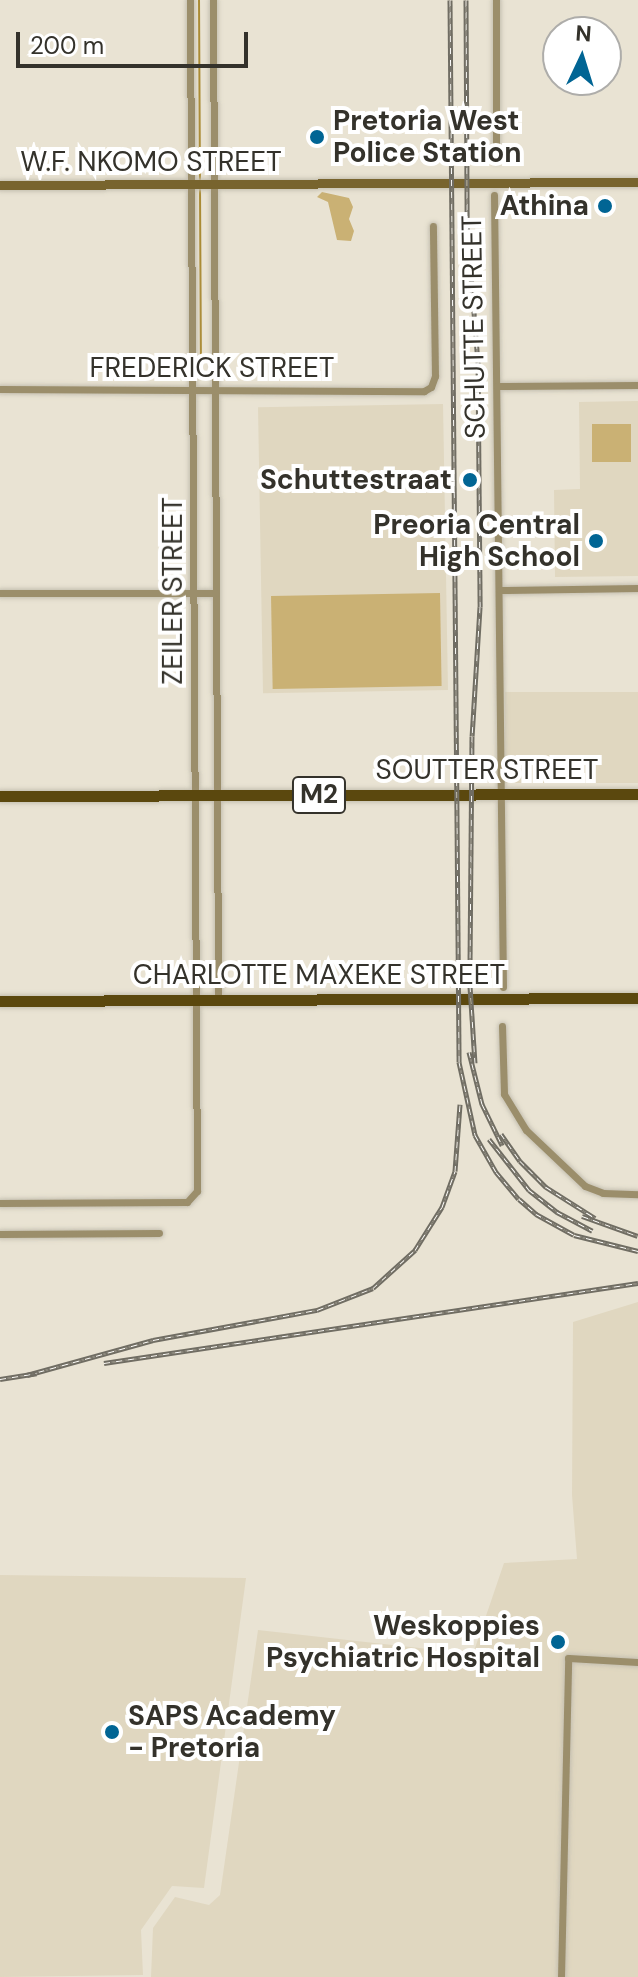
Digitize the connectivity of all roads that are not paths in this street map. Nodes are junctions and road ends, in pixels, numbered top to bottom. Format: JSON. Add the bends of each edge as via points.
{"nodes":[{"id":1,"x":190,"y":0,"type":"edge"},
{"id":2,"x":213,"y":0,"type":"edge"},
{"id":3,"x":496,"y":0,"type":"edge"},
{"id":4,"x":496,"y":160,"type":"dead end"},
{"id":5,"x":638,"y":182,"type":"edge"},
{"id":6,"x":192,"y":184,"type":"junction"},
{"id":7,"x":211,"y":184,"type":"junction"},
{"id":8,"x":0,"y":185,"type":"edge"},
{"id":9,"x":494,"y":195,"type":"dead end"},
{"id":10,"x":433,"y":226,"type":"dead end"},
{"id":11,"x":638,"y":385,"type":"edge"},
{"id":12,"x":497,"y":386,"type":"junction"},
{"id":13,"x":0,"y":389,"type":"edge"},
{"id":14,"x":194,"y":390,"type":"junction"},
{"id":15,"x":214,"y":391,"type":"junction"},
{"id":16,"x":638,"y":588,"type":"edge"},
{"id":17,"x":500,"y":590,"type":"junction"},
{"id":18,"x":0,"y":593,"type":"edge"},
{"id":19,"x":215,"y":593,"type":"junction"},
{"id":20,"x":195,"y":594,"type":"junction"},
{"id":21,"x":502,"y":793,"type":"junction"},
{"id":22,"x":638,"y":794,"type":"edge"},
{"id":23,"x":0,"y":796,"type":"edge"},
{"id":24,"x":196,"y":796,"type":"junction"},
{"id":25,"x":216,"y":796,"type":"junction"},
{"id":26,"x":503,"y":987,"type":"dead end"},
{"id":27,"x":638,"y":998,"type":"edge"},
{"id":28,"x":218,"y":999,"type":"junction"},
{"id":29,"x":197,"y":1000,"type":"junction"},
{"id":30,"x":0,"y":1001,"type":"edge"},
{"id":31,"x":502,"y":1026,"type":"dead end"},
{"id":32,"x":638,"y":1194,"type":"edge"},
{"id":33,"x":0,"y":1203,"type":"edge"},
{"id":34,"x":159,"y":1233,"type":"dead end"},
{"id":35,"x":0,"y":1234,"type":"edge"},
{"id":36,"x":638,"y":1662,"type":"edge"},
{"id":37,"x":561,"y":1977,"type":"edge"}],
"edges":[{"from":1,"to":6,"type":"street","name":"ZEILER STREET"},
{"from":2,"to":7,"type":"street","name":"ZEILER STREET"},
{"from":3,"to":4,"type":"street"},
{"from":5,"to":7,"type":"main road","name":"W.F. NKOMO STREET"},
{"from":6,"to":7,"type":"main road","name":"W.F. NKOMO STREET"},
{"from":6,"to":8,"type":"main road","name":"W.F. NKOMO STREET"},
{"from":6,"to":14,"type":"street","name":"ZEILER STREET"},
{"from":7,"to":15,"type":"street","name":"ZEILER STREET"},
{"from":9,"to":12,"type":"street","name":"SCHUTTE STREET"},
{"from":10,"to":15,"type":"street","name":"FREDERICK STREET","via":[[435,376],[424,391]]},
{"from":11,"to":12,"type":"street"},
{"from":12,"to":17,"type":"street","name":"SCHUTTE STREET"},
{"from":13,"to":14,"type":"street","name":"FREDERICK STREET"},
{"from":14,"to":15,"type":"street","name":"FREDERICK STREET"},
{"from":14,"to":20,"type":"street","name":"ZEILER STREET"},
{"from":15,"to":19,"type":"street","name":"ZEILER STREET"},
{"from":16,"to":17,"type":"street"},
{"from":17,"to":21,"type":"street","name":"SCHUTTE STREET"},
{"from":18,"to":20,"type":"street"},
{"from":19,"to":20,"type":"street"},
{"from":19,"to":25,"type":"street","name":"ZEILER STREET"},
{"from":20,"to":24,"type":"street","name":"ZEILER STREET"},
{"from":21,"to":22,"type":"main road","name":"SOUTTER STREET","number":"M2"},
{"from":21,"to":25,"type":"main road","name":"SOUTTER STREET","number":"M2"},
{"from":21,"to":26,"type":"street","name":"SCHUTTE STREET"},
{"from":23,"to":24,"type":"main road","name":"SOUTTER STREET","number":"M2"},
{"from":24,"to":25,"type":"main road","name":"SOUTTER STREET","number":"M2"},
{"from":24,"to":29,"type":"street","name":"ZEILER STREET"},
{"from":25,"to":28,"type":"street","name":"ZEILER STREET"},
{"from":27,"to":28,"type":"main road","name":"CHARLOTTE MAXEKE STREET"},
{"from":28,"to":29,"type":"main road","name":"CHARLOTTE MAXEKE STREET"},
{"from":29,"to":30,"type":"main road","name":"CHARLOTTE MAXEKE STREET"},
{"from":29,"to":33,"type":"street","name":"ZEILER STREET","via":[[196,1194],[187,1202]]},
{"from":31,"to":32,"type":"street","via":[[504,1094],[526,1130],[593,1190]]},
{"from":34,"to":35,"type":"street"},
{"from":36,"to":37,"type":"street","via":[[568,1658]]}]}
